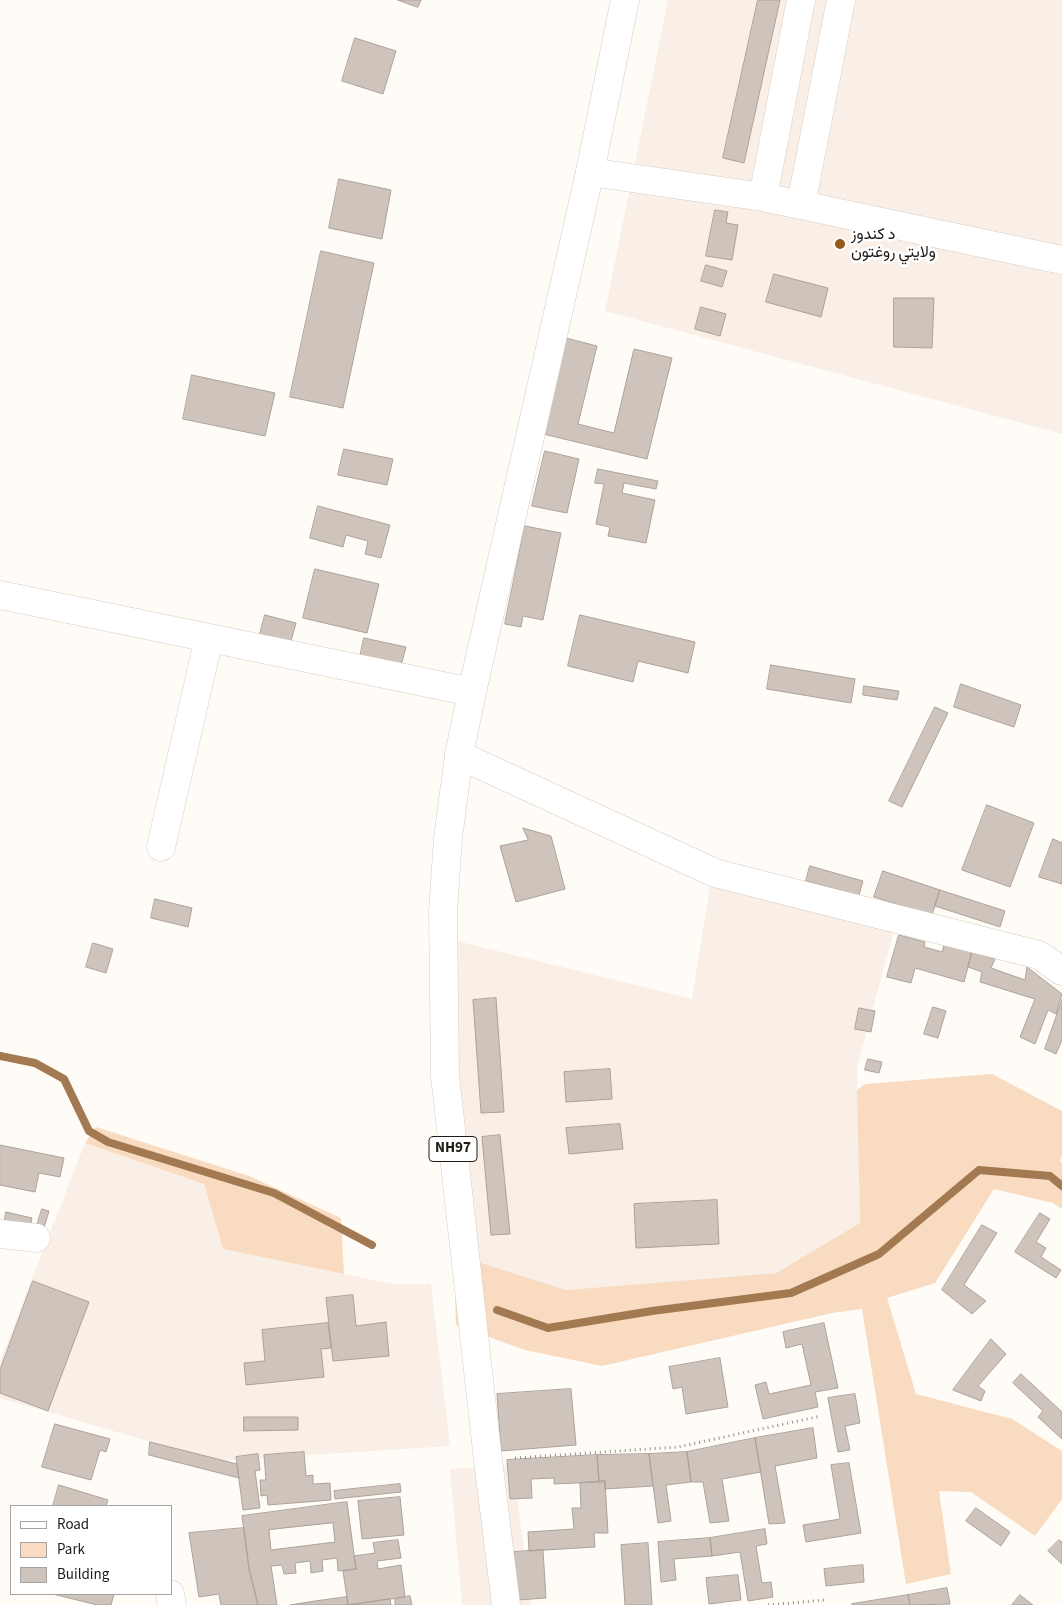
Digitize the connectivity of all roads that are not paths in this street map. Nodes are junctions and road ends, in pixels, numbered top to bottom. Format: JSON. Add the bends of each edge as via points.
{"nodes":[{"id":1,"x":626,"y":0,"type":"edge"},
{"id":2,"x":801,"y":0,"type":"edge"},
{"id":3,"x":841,"y":0,"type":"edge"},
{"id":4,"x":590,"y":172,"type":"junction"},
{"id":5,"x":763,"y":197,"type":"junction"},
{"id":6,"x":802,"y":205,"type":"junction"},
{"id":7,"x":1062,"y":260,"type":"edge"},
{"id":8,"x":0,"y":595,"type":"edge"},
{"id":9,"x":209,"y":638,"type":"junction"},
{"id":10,"x":472,"y":692,"type":"junction"},
{"id":11,"x":459,"y":755,"type":"junction"},
{"id":12,"x":161,"y":847,"type":"dead end"},
{"id":13,"x":1062,"y":971,"type":"edge"},
{"id":14,"x":0,"y":1234,"type":"edge"},
{"id":15,"x":36,"y":1238,"type":"dead end"},
{"id":16,"x":506,"y":1605,"type":"edge"}],
"edges":[{"from":1,"to":4,"type":"main road"},
{"from":2,"to":5,"type":"main road"},
{"from":3,"to":6,"type":"main road"},
{"from":4,"to":5,"type":"main road"},
{"from":4,"to":10,"type":"main road"},
{"from":5,"to":6,"type":"main road"},
{"from":6,"to":7,"type":"main road"},
{"from":8,"to":9,"type":"main road"},
{"from":9,"to":10,"type":"main road"},
{"from":9,"to":12,"type":"main road"},
{"from":10,"to":11,"type":"main road","number":"NH97"},
{"from":11,"to":13,"type":"main road","via":[[715,873],[1039,955]]},
{"from":11,"to":16,"type":"main road","number":"NH97","via":[[448,838],[443,912],[445,1076]]},
{"from":14,"to":15,"type":"main road"}]}
